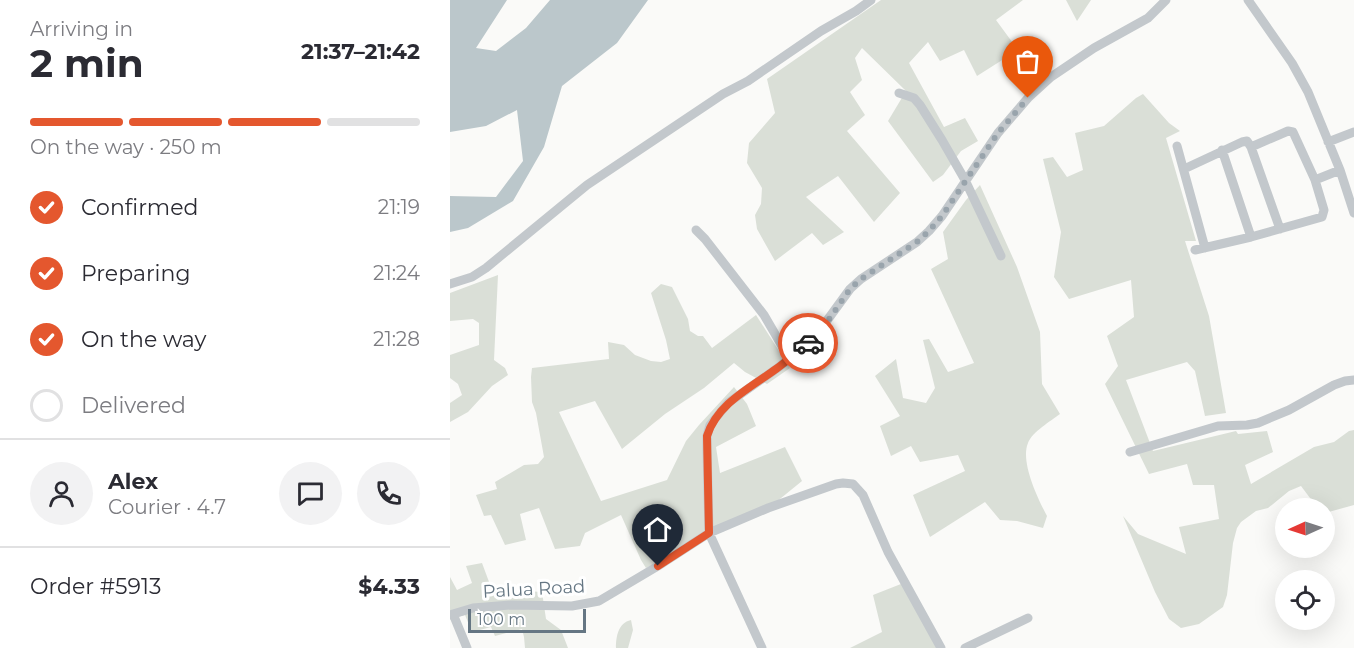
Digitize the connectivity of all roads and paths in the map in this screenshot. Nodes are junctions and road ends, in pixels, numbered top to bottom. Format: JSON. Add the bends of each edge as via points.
{"nodes":[{"id":1,"x":871,"y":0,"type":"edge"},
{"id":2,"x":1166,"y":0,"type":"edge"},
{"id":3,"x":1248,"y":0,"type":"edge"},
{"id":4,"x":899,"y":93,"type":"dead end"},
{"id":5,"x":1354,"y":132,"type":"edge"},
{"id":6,"x":1328,"y":142,"type":"junction"},
{"id":7,"x":1177,"y":146,"type":"dead end"},
{"id":8,"x":1251,"y":147,"type":"junction"},
{"id":9,"x":1222,"y":150,"type":"junction"},
{"id":10,"x":1184,"y":169,"type":"junction"},
{"id":11,"x":1340,"y":170,"type":"junction"},
{"id":12,"x":965,"y":180,"type":"junction"},
{"id":13,"x":1315,"y":180,"type":"junction"},
{"id":14,"x":1354,"y":213,"type":"edge"},
{"id":15,"x":1280,"y":230,"type":"junction"},
{"id":16,"x":696,"y":231,"type":"dead end"},
{"id":17,"x":1251,"y":237,"type":"junction"},
{"id":18,"x":1001,"y":256,"type":"dead end"},
{"id":19,"x":450,"y":284,"type":"edge"},
{"id":20,"x":789,"y":358,"type":"junction"},
{"id":21,"x":1354,"y":380,"type":"edge"},
{"id":22,"x":1130,"y":452,"type":"dead end"},
{"id":23,"x":709,"y":533,"type":"junction"},
{"id":24,"x":452,"y":614,"type":"edge"},
{"id":25,"x":1028,"y":618,"type":"dead end"},
{"id":26,"x":467,"y":648,"type":"edge"},
{"id":27,"x":762,"y":648,"type":"edge"},
{"id":28,"x":941,"y":648,"type":"edge"},
{"id":29,"x":965,"y":648,"type":"edge"}],
"edges":[{"from":1,"to":19,"type":"street","via":[[587,185],[486,268]]},
{"from":2,"to":12,"type":"street","via":[[1148,18],[1051,77],[998,133]]},
{"from":3,"to":6,"type":"street","via":[[1301,78]]},
{"from":4,"to":12,"type":"street","via":[[914,98],[920,105]]},
{"from":5,"to":6,"type":"street"},
{"from":6,"to":11,"type":"street"},
{"from":7,"to":10,"type":"street"},
{"from":8,"to":9,"type":"street","via":[[1244,141]]},
{"from":8,"to":13,"type":"street","via":[[1293,132]]},
{"from":8,"to":15,"type":"street"},
{"from":9,"to":10,"type":"street"},
{"from":9,"to":17,"type":"street"},
{"from":10,"to":17,"type":"street","via":[[1200,249]]},
{"from":11,"to":13,"type":"street"},
{"from":11,"to":14,"type":"street"},
{"from":12,"to":18,"type":"street"},
{"from":12,"to":20,"type":"street","via":[[929,231],[861,279],[815,337]]},
{"from":13,"to":15,"type":"street","via":[[1324,210],[1322,217]]},
{"from":15,"to":17,"type":"street"},
{"from":16,"to":20,"type":"street","via":[[764,315]]},
{"from":20,"to":23,"type":"street","via":[[728,404],[710,425]]},
{"from":21,"to":22,"type":"street","via":[[1334,385],[1258,423],[1218,426]]},
{"from":23,"to":24,"type":"street","name":"Palua Road","via":[[598,602],[572,606],[511,605]]},
{"from":23,"to":27,"type":"street"},
{"from":23,"to":28,"type":"street","name":"Palua Road","via":[[836,484],[853,484],[863,495],[888,552]]},
{"from":24,"to":26,"type":"street"},
{"from":25,"to":29,"type":"street"}]}
